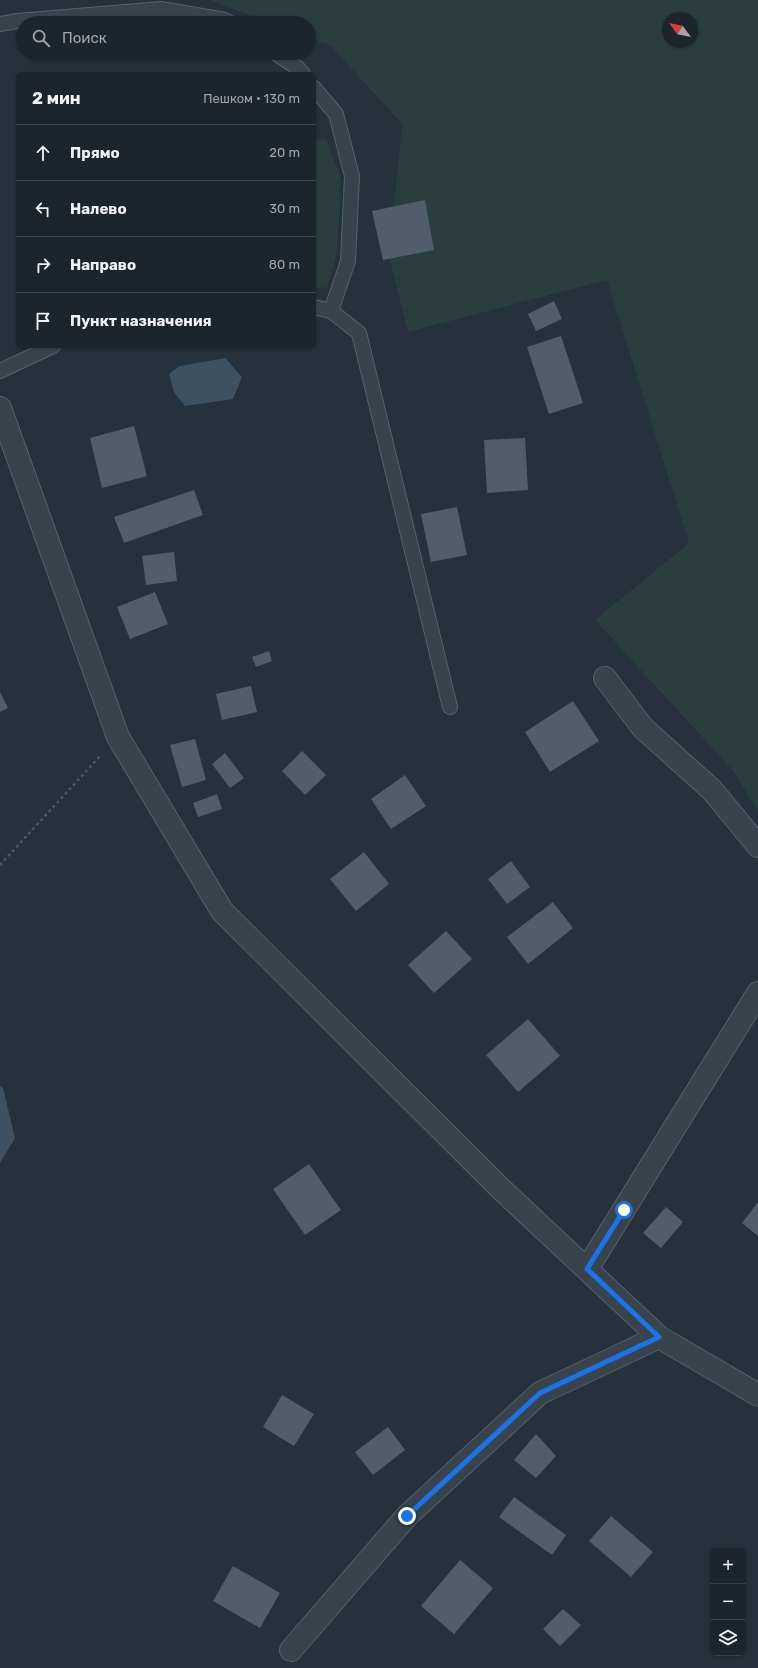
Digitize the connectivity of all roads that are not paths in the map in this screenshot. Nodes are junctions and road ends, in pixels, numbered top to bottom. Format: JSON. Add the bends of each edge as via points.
{"nodes":[{"id":1,"x":77,"y":16,"type":"edge"},
{"id":2,"x":202,"y":16,"type":"edge"},
{"id":3,"x":16,"y":21,"type":"edge"},
{"id":4,"x":0,"y":24,"type":"edge"},
{"id":5,"x":286,"y":60,"type":"edge"},
{"id":6,"x":301,"y":72,"type":"edge"},
{"id":7,"x":316,"y":90,"type":"edge"},
{"id":8,"x":316,"y":307,"type":"edge"},
{"id":9,"x":331,"y":311,"type":"junction"},
{"id":10,"x":48,"y":348,"type":"edge"},
{"id":11,"x":0,"y":371,"type":"edge"},
{"id":12,"x":0,"y":408,"type":"edge"},
{"id":13,"x":605,"y":678,"type":"dead end"},
{"id":14,"x":450,"y":707,"type":"dead end"},
{"id":15,"x":758,"y":846,"type":"edge"},
{"id":16,"x":758,"y":993,"type":"edge"},
{"id":17,"x":587,"y":1269,"type":"junction"},
{"id":18,"x":659,"y":1337,"type":"junction"},
{"id":19,"x":758,"y":1395,"type":"edge"},
{"id":20,"x":291,"y":1650,"type":"dead end"}],
"edges":[{"from":1,"to":2,"type":"lane","via":[[161,9]]},
{"from":3,"to":4,"type":"lane"},
{"from":5,"to":6,"type":"lane"},
{"from":7,"to":9,"type":"lane","via":[[336,114],[352,176],[348,261]]},
{"from":8,"to":9,"type":"lane"},
{"from":9,"to":14,"type":"lane","via":[[359,333]]},
{"from":10,"to":11,"type":"lane"},
{"from":12,"to":17,"type":"street","via":[[118,737],[222,911],[500,1188]]},
{"from":13,"to":15,"type":"street","via":[[643,728],[712,790]]},
{"from":16,"to":17,"type":"street"},
{"from":17,"to":18,"type":"street"},
{"from":18,"to":19,"type":"street"},
{"from":18,"to":20,"type":"street","via":[[540,1393],[407,1516]]}]}
